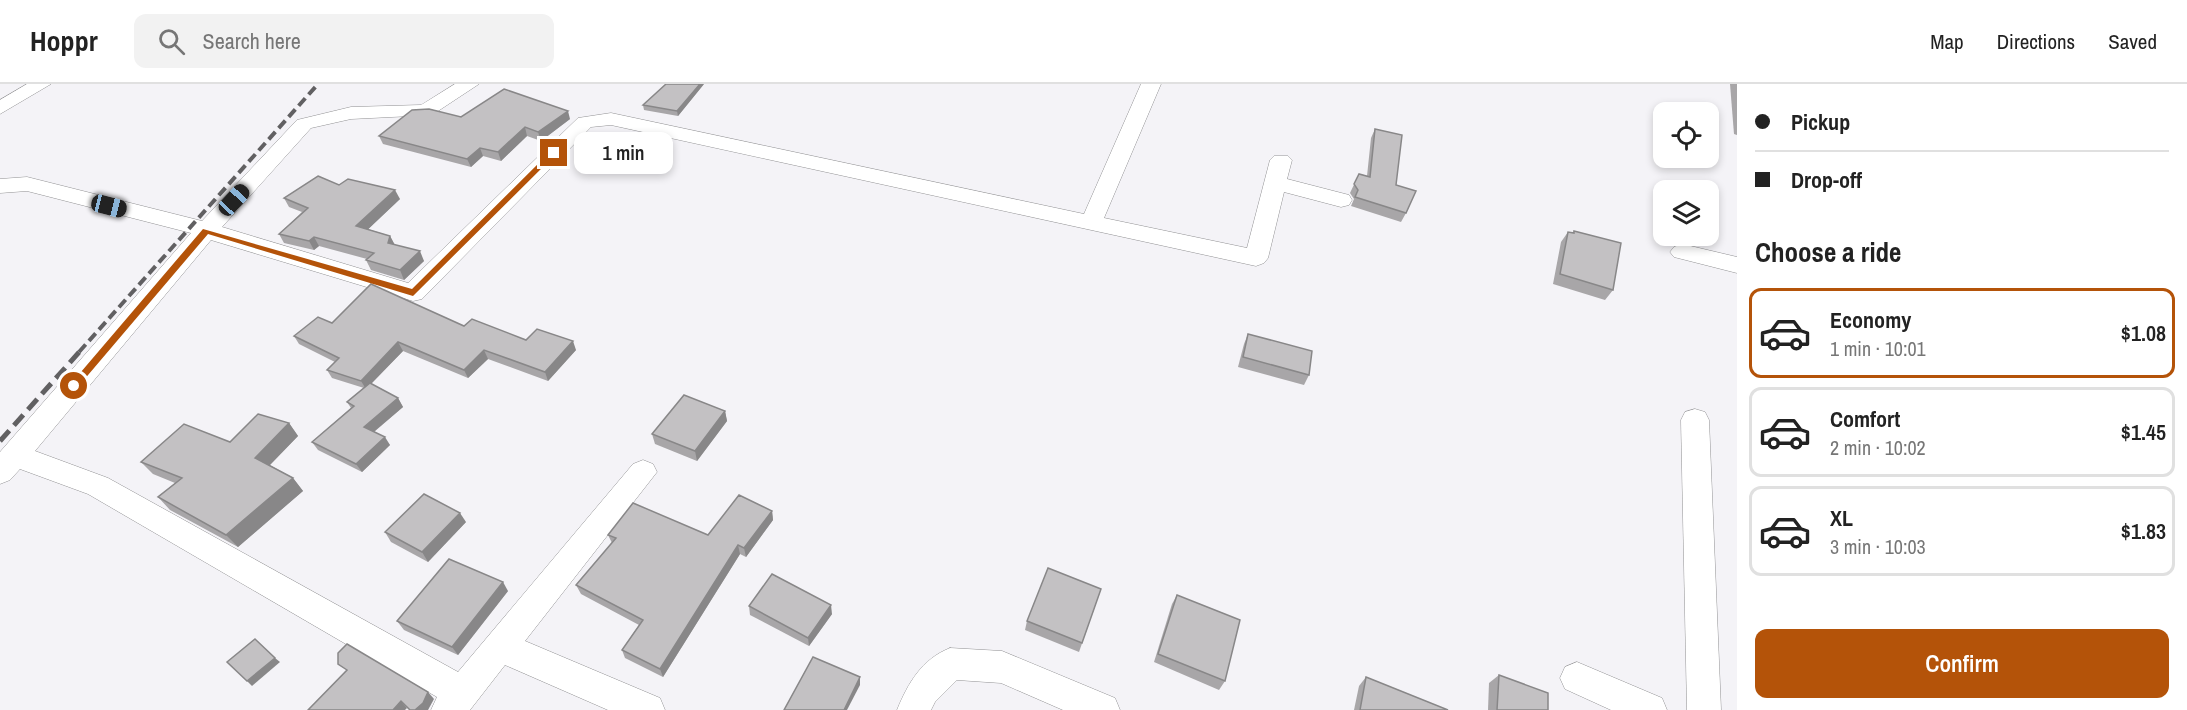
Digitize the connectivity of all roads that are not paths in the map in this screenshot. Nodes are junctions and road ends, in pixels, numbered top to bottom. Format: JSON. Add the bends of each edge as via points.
{"nodes":[{"id":1,"x":41,"y":84,"type":"edge"},
{"id":2,"x":469,"y":84,"type":"edge"},
{"id":3,"x":1151,"y":84,"type":"edge"},
{"id":4,"x":0,"y":108,"type":"edge"},
{"id":5,"x":1281,"y":160,"type":"dead end"},
{"id":6,"x":1275,"y":183,"type":"junction"},
{"id":7,"x":0,"y":186,"type":"edge"},
{"id":8,"x":1341,"y":200,"type":"dead end"},
{"id":9,"x":1091,"y":223,"type":"junction"},
{"id":10,"x":206,"y":231,"type":"junction"},
{"id":11,"x":1682,"y":252,"type":"dead end"},
{"id":12,"x":1737,"y":265,"type":"edge"},
{"id":13,"x":1695,"y":420,"type":"dead end"},
{"id":14,"x":8,"y":463,"type":"edge"},
{"id":15,"x":644,"y":472,"type":"dead end"},
{"id":16,"x":500,"y":647,"type":"junction"},
{"id":17,"x":1577,"y":678,"type":"dead end"},
{"id":18,"x":455,"y":702,"type":"edge"},
{"id":19,"x":648,"y":710,"type":"edge"},
{"id":20,"x":914,"y":710,"type":"edge"},
{"id":21,"x":1103,"y":710,"type":"edge"},
{"id":22,"x":1650,"y":710,"type":"edge"},
{"id":23,"x":1704,"y":710,"type":"edge"}],
"edges":[{"from":1,"to":4,"type":"street"},
{"from":2,"to":10,"type":"street","via":[[425,111],[351,113],[304,124]]},
{"from":3,"to":9,"type":"street"},
{"from":5,"to":6,"type":"street"},
{"from":6,"to":8,"type":"street"},
{"from":6,"to":9,"type":"street","via":[[1256,258]]},
{"from":7,"to":10,"type":"street","via":[[27,184]]},
{"from":9,"to":10,"type":"street","via":[[611,119],[585,122],[413,293]]},
{"from":10,"to":14,"type":"street"},
{"from":11,"to":12,"type":"street"},
{"from":13,"to":23,"type":"street"},
{"from":14,"to":18,"type":"street","via":[[98,486]]},
{"from":15,"to":16,"type":"street"},
{"from":16,"to":18,"type":"street"},
{"from":16,"to":19,"type":"street"},
{"from":17,"to":22,"type":"street"},
{"from":20,"to":21,"type":"street","via":[[922,691],[950,664],[1002,667]]}]}
